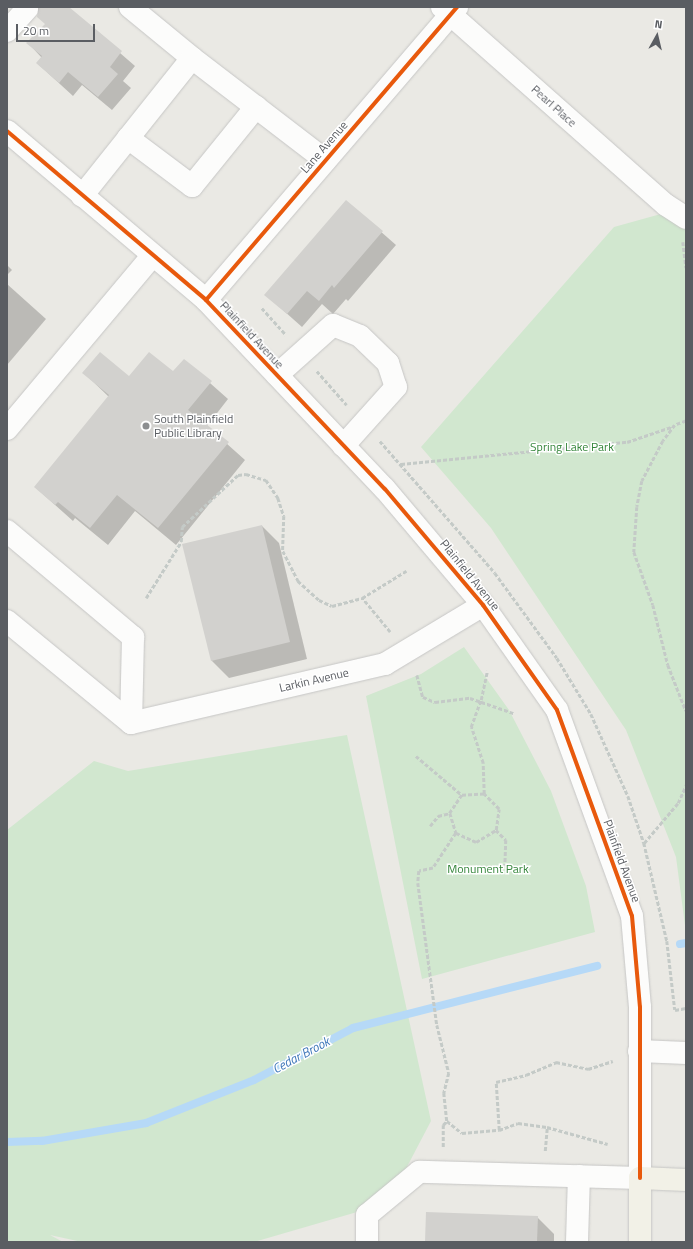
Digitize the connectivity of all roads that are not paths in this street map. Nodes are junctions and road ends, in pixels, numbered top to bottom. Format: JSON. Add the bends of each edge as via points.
{"nodes":[{"id":1,"x":130,"y":7,"type":"edge"},
{"id":2,"x":27,"y":9,"type":"dead end"},
{"id":3,"x":450,"y":9,"type":"edge"},
{"id":4,"x":7,"y":31,"type":"edge"},
{"id":5,"x":192,"y":58,"type":"junction"},
{"id":6,"x":256,"y":107,"type":"junction"},
{"id":7,"x":7,"y":131,"type":"edge"},
{"id":8,"x":128,"y":138,"type":"junction"},
{"id":9,"x":325,"y":160,"type":"junction"},
{"id":10,"x":82,"y":196,"type":"junction"},
{"id":11,"x":686,"y":218,"type":"edge"},
{"id":12,"x":153,"y":255,"type":"junction"},
{"id":13,"x":206,"y":300,"type":"junction"},
{"id":14,"x":276,"y":375,"type":"junction"},
{"id":15,"x":7,"y":429,"type":"edge"},
{"id":16,"x":343,"y":446,"type":"junction"},
{"id":17,"x":7,"y":531,"type":"edge"},
{"id":18,"x":483,"y":605,"type":"junction"},
{"id":19,"x":7,"y":621,"type":"edge"},
{"id":20,"x":131,"y":723,"type":"junction"},
{"id":21,"x":640,"y":1051,"type":"junction"},
{"id":22,"x":686,"y":1053,"type":"edge"},
{"id":23,"x":579,"y":1176,"type":"junction"},
{"id":24,"x":640,"y":1178,"type":"junction"},
{"id":25,"x":686,"y":1180,"type":"edge"},
{"id":26,"x":367,"y":1242,"type":"edge"},
{"id":27,"x":577,"y":1242,"type":"edge"},
{"id":28,"x":640,"y":1242,"type":"edge"}],
"edges":[{"from":1,"to":5,"type":"street"},
{"from":2,"to":4,"type":"street"},
{"from":3,"to":9,"type":"street","name":"Lane Avenue"},
{"from":3,"to":11,"type":"street","name":"Pearl Place","via":[[666,205]]},
{"from":5,"to":6,"type":"street"},
{"from":5,"to":8,"type":"street"},
{"from":6,"to":8,"type":"street","via":[[192,186]]},
{"from":6,"to":9,"type":"street"},
{"from":7,"to":10,"type":"street","name":"Plainfield Avenue"},
{"from":8,"to":10,"type":"street"},
{"from":9,"to":13,"type":"street","name":"Lane Avenue"},
{"from":10,"to":12,"type":"street","name":"Plainfield Avenue"},
{"from":12,"to":13,"type":"street","name":"Plainfield Avenue"},
{"from":12,"to":15,"type":"street"},
{"from":13,"to":14,"type":"street","name":"Plainfield Avenue"},
{"from":14,"to":16,"type":"street","name":"Plainfield Avenue"},
{"from":14,"to":16,"type":"street","via":[[333,325],[360,336],[388,363],[396,387]]},
{"from":16,"to":18,"type":"street","name":"Plainfield Avenue","via":[[385,489]]},
{"from":17,"to":20,"type":"street","via":[[133,638]]},
{"from":18,"to":20,"type":"street","name":"Larkin Avenue","via":[[386,664]]},
{"from":18,"to":21,"type":"street","name":"Plainfield Avenue","via":[[557,710],[632,916],[640,1007]]},
{"from":19,"to":20,"type":"street"},
{"from":21,"to":22,"type":"street"},
{"from":21,"to":24,"type":"street","name":"Plainfield Avenue"},
{"from":23,"to":24,"type":"street"},
{"from":23,"to":26,"type":"street","via":[[419,1172],[367,1215]]},
{"from":23,"to":27,"type":"street"},
{"from":24,"to":25,"type":"main road"},
{"from":24,"to":28,"type":"main road"}]}
